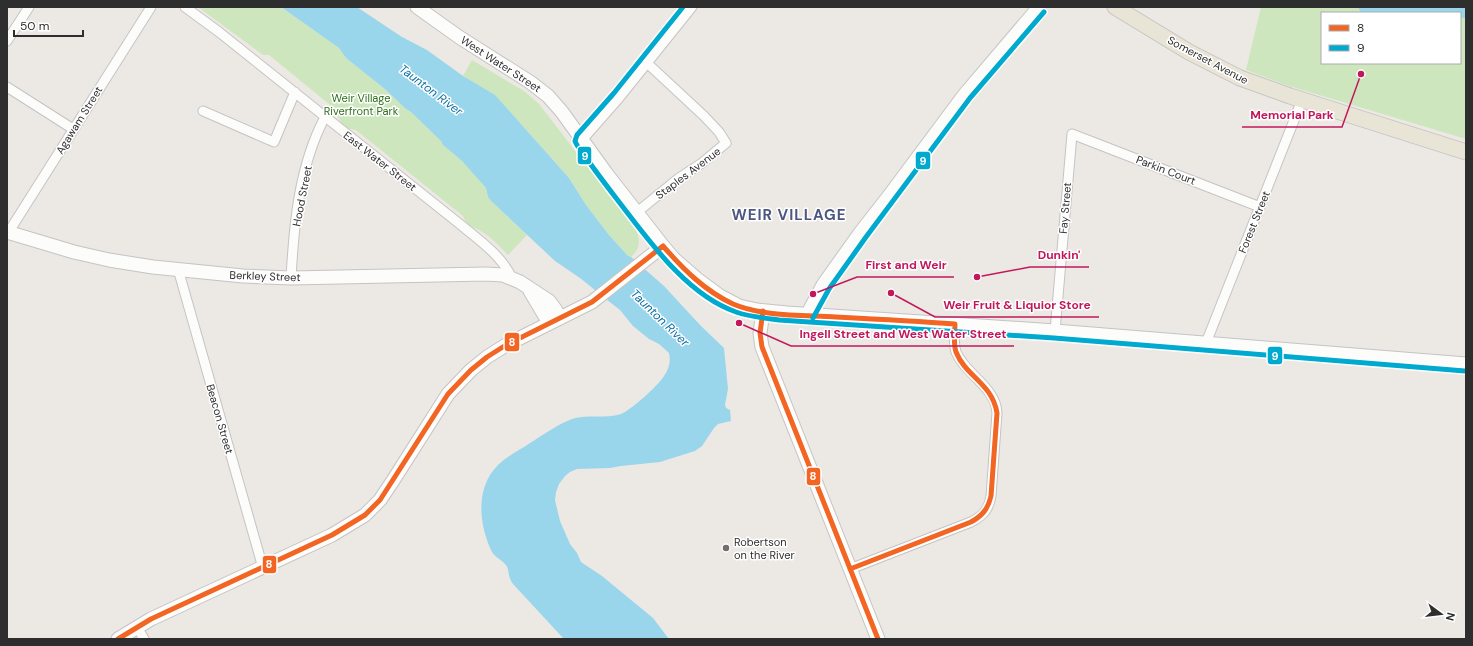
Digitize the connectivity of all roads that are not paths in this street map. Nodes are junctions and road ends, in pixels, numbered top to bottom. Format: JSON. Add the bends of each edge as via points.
{"nodes":[{"id":1,"x":29,"y":7,"type":"edge"},
{"id":2,"x":151,"y":7,"type":"edge"},
{"id":3,"x":185,"y":7,"type":"edge"},
{"id":4,"x":417,"y":7,"type":"edge"},
{"id":5,"x":692,"y":7,"type":"edge"},
{"id":6,"x":1039,"y":7,"type":"edge"},
{"id":7,"x":1115,"y":7,"type":"edge"},
{"id":8,"x":7,"y":41,"type":"edge"},
{"id":9,"x":647,"y":63,"type":"junction"},
{"id":10,"x":7,"y":86,"type":"edge"},
{"id":11,"x":295,"y":92,"type":"junction"},
{"id":12,"x":1302,"y":100,"type":"junction"},
{"id":13,"x":203,"y":111,"type":"dead end"},
{"id":14,"x":325,"y":117,"type":"junction"},
{"id":15,"x":73,"y":129,"type":"junction"},
{"id":16,"x":1072,"y":134,"type":"joint"},
{"id":17,"x":582,"y":140,"type":"junction"},
{"id":18,"x":1466,"y":152,"type":"edge"},
{"id":19,"x":1260,"y":207,"type":"junction"},
{"id":20,"x":636,"y":213,"type":"junction"},
{"id":21,"x":7,"y":232,"type":"edge"},
{"id":22,"x":663,"y":246,"type":"junction"},
{"id":23,"x":178,"y":269,"type":"junction"},
{"id":24,"x":291,"y":278,"type":"junction"},
{"id":25,"x":512,"y":278,"type":"junction"},
{"id":26,"x":763,"y":311,"type":"junction"},
{"id":27,"x":807,"y":315,"type":"junction"},
{"id":28,"x":554,"y":321,"type":"junction"},
{"id":29,"x":955,"y":324,"type":"junction"},
{"id":30,"x":1055,"y":331,"type":"junction"},
{"id":31,"x":1206,"y":343,"type":"junction"},
{"id":32,"x":1466,"y":364,"type":"edge"},
{"id":33,"x":263,"y":568,"type":"junction"},
{"id":34,"x":850,"y":569,"type":"junction"},
{"id":35,"x":137,"y":628,"type":"junction"},
{"id":36,"x":118,"y":639,"type":"edge"},
{"id":37,"x":144,"y":639,"type":"edge"},
{"id":38,"x":878,"y":639,"type":"edge"}],
"edges":[{"from":1,"to":8,"type":"street"},
{"from":2,"to":15,"type":"street","name":"Agawam Street"},
{"from":3,"to":11,"type":"street","name":"East Water Street"},
{"from":4,"to":17,"type":"main road","name":"West Water Street","via":[[470,45],[538,87],[553,101]]},
{"from":5,"to":9,"type":"street"},
{"from":6,"to":27,"type":"main road","via":[[965,94],[860,232],[823,285]]},
{"from":7,"to":12,"type":"main road","name":"Somerset Avenue","via":[[1219,68],[1252,83]]},
{"from":9,"to":17,"type":"street"},
{"from":9,"to":20,"type":"street","name":"Staples Avenue","via":[[704,116],[726,143]]},
{"from":10,"to":15,"type":"street"},
{"from":11,"to":13,"type":"street","via":[[274,142]]},
{"from":11,"to":14,"type":"street","name":"East Water Street"},
{"from":12,"to":18,"type":"main road","name":"Somerset Avenue"},
{"from":12,"to":19,"type":"street","name":"Forest Street"},
{"from":14,"to":24,"type":"street","name":"Hood Street","via":[[313,144],[300,194]]},
{"from":14,"to":25,"type":"street","name":"East Water Street","via":[[493,252]]},
{"from":15,"to":21,"type":"street","name":"Agawam Street"},
{"from":16,"to":19,"type":"street","name":"Parkin Court"},
{"from":16,"to":30,"type":"street","name":"Fay Street"},
{"from":17,"to":20,"type":"main road","name":"West Water Street"},
{"from":19,"to":31,"type":"street","name":"Forest Street"},
{"from":20,"to":22,"type":"main road","name":"West Water Street"},
{"from":21,"to":23,"type":"main road","name":"Berkley Street","via":[[92,256],[130,264]]},
{"from":22,"to":26,"type":"main road","name":"West Water Street","via":[[689,272],[720,296],[739,306]]},
{"from":22,"to":28,"type":"main road","via":[[598,298]]},
{"from":23,"to":24,"type":"main road","name":"Berkley Street"},
{"from":23,"to":33,"type":"street","name":"Beacon Street"},
{"from":24,"to":25,"type":"main road","name":"Berkley Street","via":[[486,274]]},
{"from":25,"to":28,"type":"main road","name":"Berkley Street","via":[[549,302],[555,309]]},
{"from":26,"to":27,"type":"main road","name":"West Water Street"},
{"from":26,"to":34,"type":"main road","via":[[760,333],[762,347]]},
{"from":27,"to":29,"type":"main road","name":"West Water Street"},
{"from":28,"to":33,"type":"main road","via":[[494,352],[461,378],[440,405],[380,500],[365,515],[332,535]]},
{"from":29,"to":30,"type":"main road","name":"West Water Street"},
{"from":29,"to":34,"type":"street","via":[[954,343],[957,354],[991,394],[996,405],[989,506],[984,514],[971,522]]},
{"from":30,"to":31,"type":"main road","name":"West Water Street"},
{"from":31,"to":32,"type":"main road","name":"West Water Street"},
{"from":33,"to":35,"type":"main road","via":[[151,619]]},
{"from":34,"to":38,"type":"main road"},
{"from":35,"to":36,"type":"main road"},
{"from":35,"to":37,"type":"street"}]}
